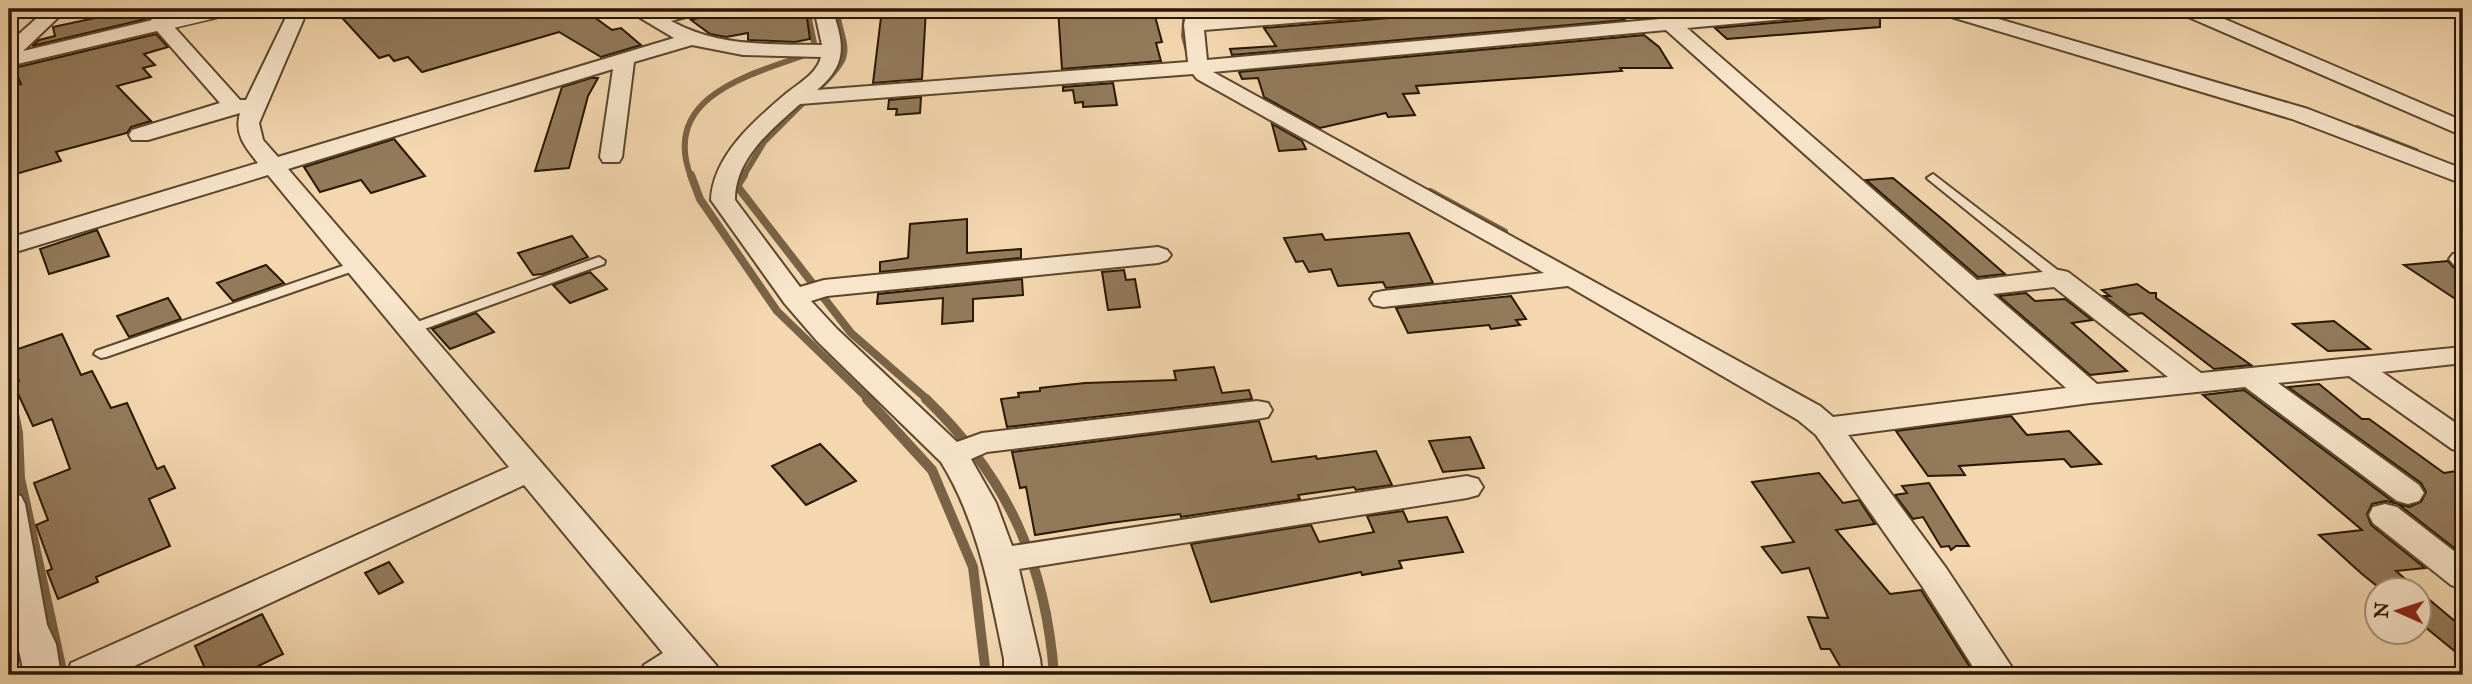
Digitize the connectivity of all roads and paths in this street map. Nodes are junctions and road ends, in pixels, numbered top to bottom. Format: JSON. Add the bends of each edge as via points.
{"nodes":[{"id":1,"x":58,"y":9,"type":"edge"},
{"id":2,"x":224,"y":9,"type":"edge"},
{"id":3,"x":299,"y":9,"type":"edge"},
{"id":4,"x":692,"y":9,"type":"edge"},
{"id":5,"x":823,"y":9,"type":"edge"},
{"id":6,"x":1389,"y":9,"type":"edge"},
{"id":7,"x":1530,"y":9,"type":"edge"},
{"id":8,"x":1544,"y":9,"type":"edge"},
{"id":9,"x":1625,"y":9,"type":"edge"},
{"id":10,"x":1829,"y":9,"type":"edge"},
{"id":11,"x":1945,"y":9,"type":"edge"},
{"id":12,"x":2186,"y":9,"type":"edge"},
{"id":13,"x":647,"y":14,"type":"edge"},
{"id":14,"x":1195,"y":17,"type":"edge"},
{"id":15,"x":1670,"y":23,"type":"junction"},
{"id":16,"x":161,"y":24,"type":"junction"},
{"id":17,"x":1644,"y":25,"type":"junction"},
{"id":18,"x":693,"y":38,"type":"junction"},
{"id":19,"x":819,"y":51,"type":"junction"},
{"id":20,"x":9,"y":53,"type":"edge"},
{"id":21,"x":624,"y":59,"type":"junction"},
{"id":22,"x":9,"y":60,"type":"edge"},
{"id":23,"x":1199,"y":66,"type":"junction"},
{"id":24,"x":804,"y":98,"type":"junction"},
{"id":25,"x":243,"y":107,"type":"junction"},
{"id":26,"x":2463,"y":130,"type":"edge"},
{"id":27,"x":140,"y":135,"type":"dead end"},
{"id":28,"x":611,"y":157,"type":"dead end"},
{"id":29,"x":274,"y":167,"type":"junction"},
{"id":30,"x":2463,"y":177,"type":"edge"},
{"id":31,"x":1933,"y":178,"type":"dead end"},
{"id":32,"x":9,"y":246,"type":"edge"},
{"id":33,"x":1158,"y":255,"type":"dead end"},
{"id":34,"x":599,"y":261,"type":"dead end"},
{"id":35,"x":357,"y":265,"type":"junction"},
{"id":36,"x":1572,"y":278,"type":"junction"},
{"id":37,"x":2059,"y":278,"type":"junction"},
{"id":38,"x":1969,"y":289,"type":"junction"},
{"id":39,"x":809,"y":293,"type":"junction"},
{"id":40,"x":1383,"y":299,"type":"dead end"},
{"id":41,"x":411,"y":328,"type":"junction"},
{"id":42,"x":101,"y":354,"type":"dead end"},
{"id":43,"x":2459,"y":359,"type":"edge"},
{"id":44,"x":2357,"y":368,"type":"junction"},
{"id":45,"x":2252,"y":378,"type":"junction"},
{"id":46,"x":2196,"y":384,"type":"junction"},
{"id":47,"x":2090,"y":394,"type":"junction"},
{"id":48,"x":1256,"y":410,"type":"dead end"},
{"id":49,"x":1833,"y":426,"type":"junction"},
{"id":50,"x":2463,"y":442,"type":"edge"},
{"id":51,"x":967,"y":449,"type":"junction"},
{"id":52,"x":530,"y":470,"type":"junction"},
{"id":53,"x":1467,"y":487,"type":"dead end"},
{"id":54,"x":9,"y":503,"type":"edge"},
{"id":55,"x":1021,"y":557,"type":"junction"},
{"id":56,"x":2463,"y":576,"type":"edge"},
{"id":57,"x":682,"y":669,"type":"edge"},
{"id":58,"x":84,"y":673,"type":"dead end"},
{"id":59,"x":42,"y":675,"type":"edge"},
{"id":60,"x":1023,"y":675,"type":"edge"},
{"id":61,"x":1998,"y":675,"type":"edge"}],
"edges":[{"from":1,"to":20,"type":"street"},
{"from":2,"to":16,"type":"street"},
{"from":3,"to":25,"type":"street"},
{"from":4,"to":13,"type":"street"},
{"from":5,"to":19,"type":"street"},
{"from":6,"to":14,"type":"street"},
{"from":7,"to":8,"type":"street"},
{"from":9,"to":17,"type":"street"},
{"from":10,"to":15,"type":"street"},
{"from":11,"to":30,"type":"street","via":[[2300,114]]},
{"from":12,"to":26,"type":"street"},
{"from":13,"to":18,"type":"street"},
{"from":14,"to":23,"type":"street"},
{"from":15,"to":17,"type":"street"},
{"from":15,"to":38,"type":"street"},
{"from":16,"to":22,"type":"street"},
{"from":16,"to":25,"type":"street"},
{"from":17,"to":23,"type":"street"},
{"from":18,"to":19,"type":"street","via":[[741,48]]},
{"from":18,"to":21,"type":"street"},
{"from":19,"to":24,"type":"street","via":[[829,64]]},
{"from":21,"to":28,"type":"street"},
{"from":21,"to":29,"type":"street"},
{"from":23,"to":24,"type":"street"},
{"from":23,"to":36,"type":"street","via":[[1204,75]]},
{"from":24,"to":39,"type":"street","via":[[729,166],[721,190],[723,200]]},
{"from":25,"to":27,"type":"street"},
{"from":25,"to":29,"type":"street","via":[[252,141]]},
{"from":29,"to":32,"type":"street"},
{"from":29,"to":35,"type":"street"},
{"from":31,"to":37,"type":"lane"},
{"from":33,"to":39,"type":"street"},
{"from":34,"to":41,"type":"lane"},
{"from":35,"to":41,"type":"street"},
{"from":35,"to":42,"type":"lane"},
{"from":36,"to":40,"type":"street"},
{"from":36,"to":49,"type":"street"},
{"from":37,"to":38,"type":"street"},
{"from":37,"to":46,"type":"street"},
{"from":38,"to":47,"type":"street"},
{"from":39,"to":51,"type":"street","via":[[827,335]]},
{"from":41,"to":52,"type":"street"},
{"from":43,"to":44,"type":"street"},
{"from":44,"to":45,"type":"street"},
{"from":44,"to":50,"type":"street"},
{"from":45,"to":46,"type":"street"},
{"from":45,"to":56,"type":"street","via":[[2396,504]]},
{"from":46,"to":47,"type":"street"},
{"from":47,"to":49,"type":"street"},
{"from":48,"to":51,"type":"street"},
{"from":49,"to":61,"type":"street"},
{"from":51,"to":55,"type":"street","via":[[968,477],[987,518]]},
{"from":52,"to":57,"type":"street"},
{"from":52,"to":58,"type":"street"},
{"from":53,"to":55,"type":"street"},
{"from":54,"to":59,"type":"street","via":[[29,628],[41,658]]},
{"from":55,"to":60,"type":"street"}]}
